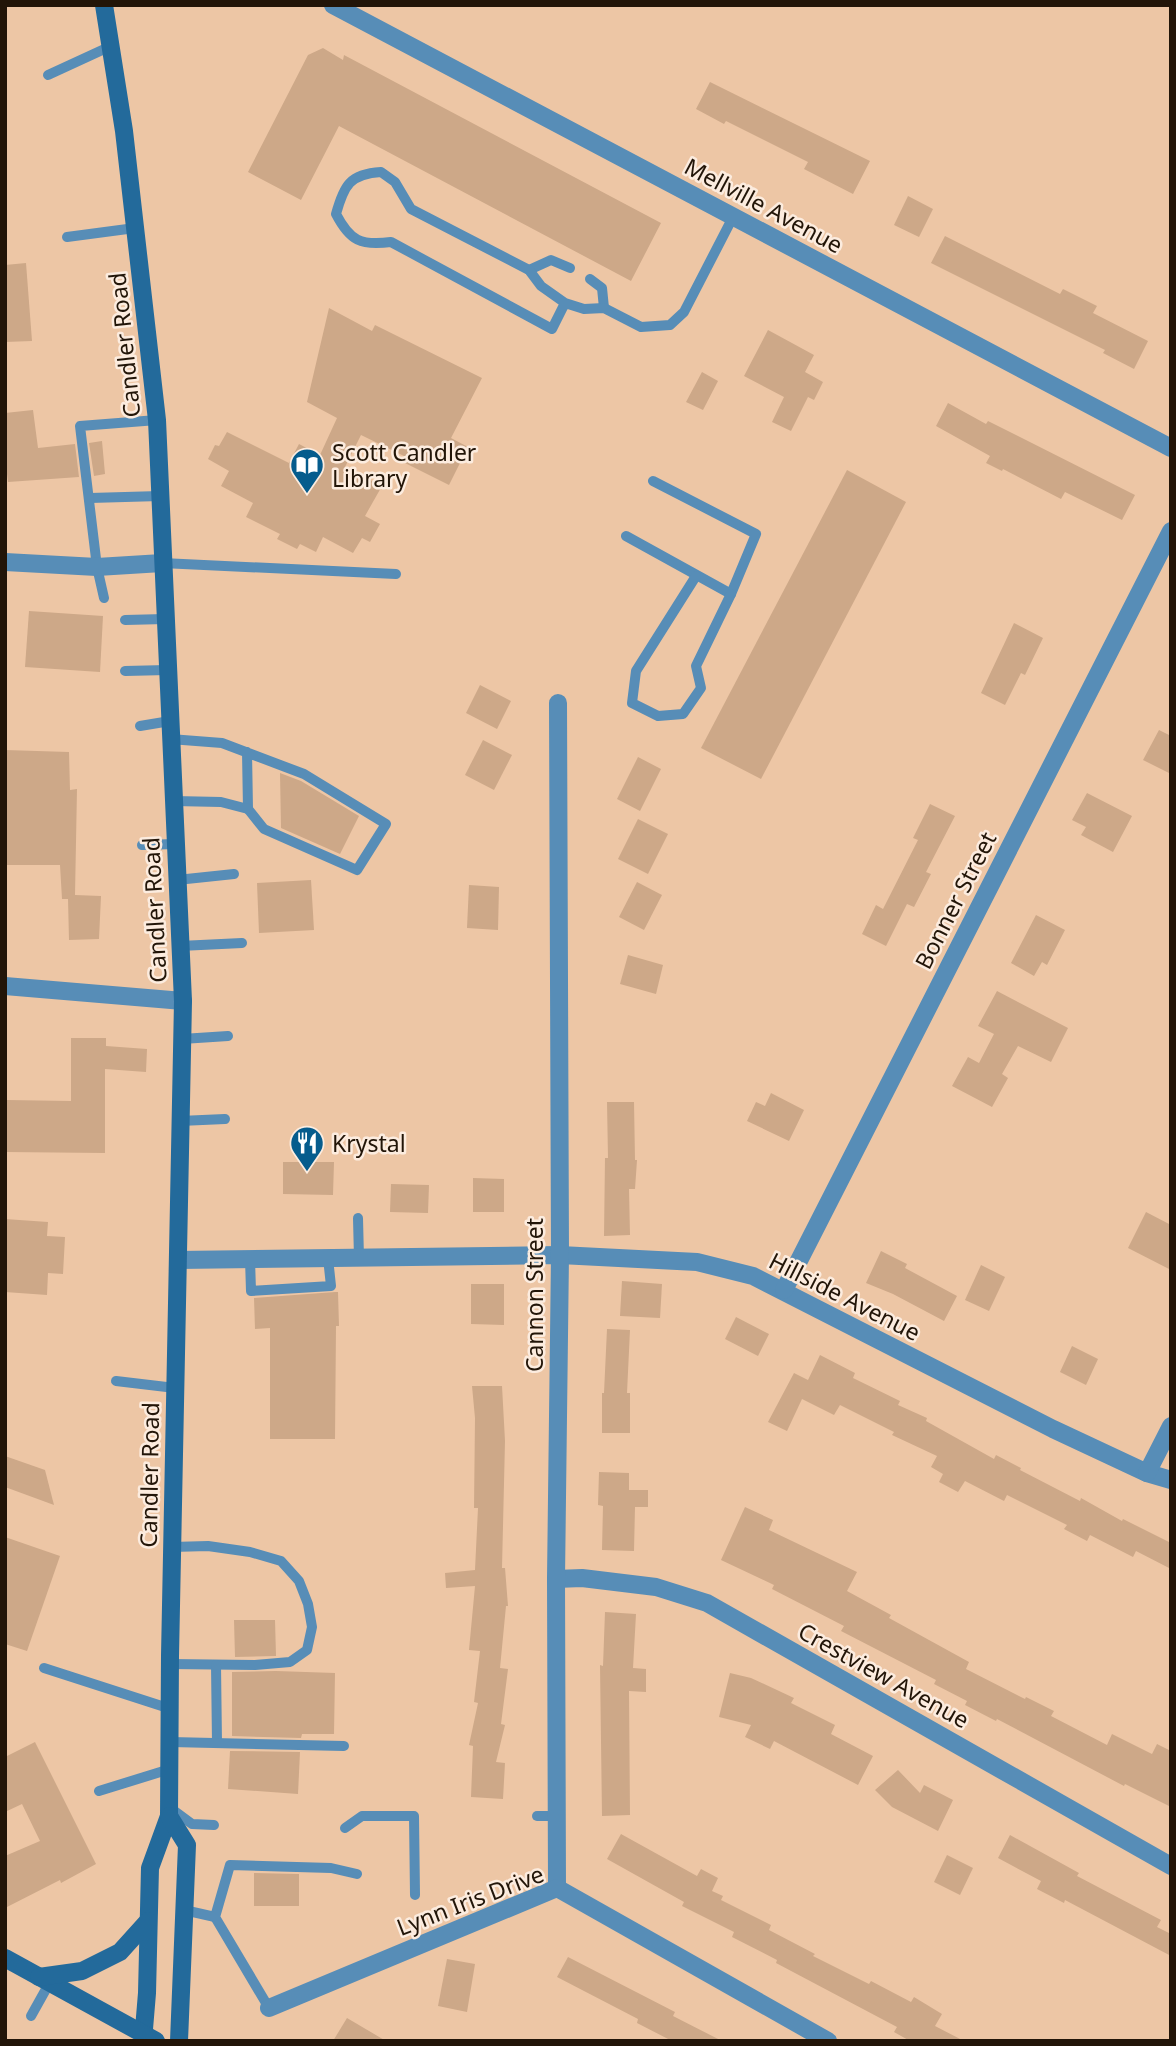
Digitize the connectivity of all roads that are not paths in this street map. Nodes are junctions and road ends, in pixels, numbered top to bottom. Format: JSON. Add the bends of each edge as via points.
{"nodes":[{"id":1,"x":104,"y":5,"type":"edge"},
{"id":2,"x":334,"y":5,"type":"edge"},
{"id":3,"x":111,"y":46,"type":"junction"},
{"id":4,"x":48,"y":75,"type":"dead end"},
{"id":5,"x":733,"y":217,"type":"junction"},
{"id":6,"x":135,"y":228,"type":"junction"},
{"id":7,"x":67,"y":237,"type":"dead end"},
{"id":8,"x":570,"y":268,"type":"dead end"},
{"id":9,"x":529,"y":270,"type":"junction"},
{"id":10,"x":590,"y":279,"type":"dead end"},
{"id":11,"x":565,"y":303,"type":"junction"},
{"id":12,"x":604,"y":308,"type":"junction"},
{"id":13,"x":157,"y":420,"type":"junction"},
{"id":14,"x":1171,"y":448,"type":"edge"},
{"id":15,"x":653,"y":481,"type":"dead end"},
{"id":16,"x":160,"y":496,"type":"junction"},
{"id":17,"x":90,"y":498,"type":"junction"},
{"id":18,"x":1171,"y":531,"type":"edge"},
{"id":19,"x":626,"y":536,"type":"dead end"},
{"id":20,"x":5,"y":562,"type":"edge"},
{"id":21,"x":162,"y":563,"type":"junction"},
{"id":22,"x":97,"y":567,"type":"junction"},
{"id":23,"x":396,"y":574,"type":"dead end"},
{"id":24,"x":696,"y":576,"type":"junction"},
{"id":25,"x":731,"y":594,"type":"junction"},
{"id":26,"x":104,"y":598,"type":"dead end"},
{"id":27,"x":165,"y":619,"type":"junction"},
{"id":28,"x":125,"y":620,"type":"dead end"},
{"id":29,"x":167,"y":670,"type":"junction"},
{"id":30,"x":125,"y":671,"type":"dead end"},
{"id":31,"x":558,"y":703,"type":"dead end"},
{"id":32,"x":170,"y":721,"type":"junction"},
{"id":33,"x":141,"y":726,"type":"dead end"},
{"id":34,"x":170,"y":739,"type":"junction"},
{"id":35,"x":247,"y":752,"type":"junction"},
{"id":36,"x":174,"y":801,"type":"junction"},
{"id":37,"x":248,"y":809,"type":"junction"},
{"id":38,"x":175,"y":844,"type":"junction"},
{"id":39,"x":142,"y":845,"type":"dead end"},
{"id":40,"x":234,"y":874,"type":"dead end"},
{"id":41,"x":177,"y":880,"type":"junction"},
{"id":42,"x":242,"y":943,"type":"dead end"},
{"id":43,"x":180,"y":946,"type":"junction"},
{"id":44,"x":5,"y":986,"type":"edge"},
{"id":45,"x":183,"y":1001,"type":"junction"},
{"id":46,"x":229,"y":1036,"type":"dead end"},
{"id":47,"x":182,"y":1039,"type":"junction"},
{"id":48,"x":225,"y":1119,"type":"dead end"},
{"id":49,"x":180,"y":1121,"type":"junction"},
{"id":50,"x":358,"y":1218,"type":"dead end"},
{"id":51,"x":560,"y":1255,"type":"junction"},
{"id":52,"x":328,"y":1258,"type":"junction"},
{"id":53,"x":359,"y":1258,"type":"junction"},
{"id":54,"x":250,"y":1259,"type":"junction"},
{"id":55,"x":178,"y":1260,"type":"junction"},
{"id":56,"x":784,"y":1290,"type":"junction"},
{"id":57,"x":116,"y":1381,"type":"dead end"},
{"id":58,"x":175,"y":1388,"type":"junction"},
{"id":59,"x":1171,"y":1426,"type":"edge"},
{"id":60,"x":1147,"y":1473,"type":"junction"},
{"id":61,"x":1171,"y":1480,"type":"edge"},
{"id":62,"x":172,"y":1547,"type":"junction"},
{"id":63,"x":556,"y":1579,"type":"junction"},
{"id":64,"x":170,"y":1664,"type":"junction"},
{"id":65,"x":216,"y":1665,"type":"junction"},
{"id":66,"x":44,"y":1668,"type":"dead end"},
{"id":67,"x":171,"y":1709,"type":"junction"},
{"id":68,"x":171,"y":1742,"type":"junction"},
{"id":69,"x":217,"y":1743,"type":"junction"},
{"id":70,"x":344,"y":1746,"type":"dead end"},
{"id":71,"x":170,"y":1769,"type":"junction"},
{"id":72,"x":99,"y":1791,"type":"dead end"},
{"id":73,"x":169,"y":1811,"type":"junction"},
{"id":74,"x":537,"y":1816,"type":"dead end"},
{"id":75,"x":558,"y":1816,"type":"junction"},
{"id":76,"x":214,"y":1825,"type":"dead end"},
{"id":77,"x":345,"y":1828,"type":"dead end"},
{"id":78,"x":1171,"y":1866,"type":"edge"},
{"id":79,"x":357,"y":1874,"type":"dead end"},
{"id":80,"x":557,"y":1888,"type":"junction"},
{"id":81,"x":415,"y":1895,"type":"dead end"},
{"id":82,"x":184,"y":1910,"type":"junction"},
{"id":83,"x":215,"y":1917,"type":"junction"},
{"id":84,"x":148,"y":1922,"type":"junction"},
{"id":85,"x":5,"y":1958,"type":"edge"},
{"id":86,"x":45,"y":1980,"type":"junction"},
{"id":87,"x":269,"y":2008,"type":"joint"},
{"id":88,"x":31,"y":2016,"type":"dead end"},
{"id":89,"x":148,"y":2038,"type":"edge"},
{"id":90,"x":179,"y":2041,"type":"edge"},
{"id":91,"x":828,"y":2041,"type":"edge"}],
"edges":[{"from":1,"to":3,"type":"main road","name":"Candler Road"},
{"from":2,"to":5,"type":"street","name":"Mellville Avenue"},
{"from":3,"to":4,"type":"lane"},
{"from":3,"to":6,"type":"main road","name":"Candler Road"},
{"from":5,"to":12,"type":"lane","via":[[684,312],[670,325],[641,327]]},
{"from":5,"to":14,"type":"street","name":"Mellville Avenue"},
{"from":6,"to":7,"type":"lane"},
{"from":6,"to":13,"type":"main road","name":"Candler Road"},
{"from":8,"to":9,"type":"lane","via":[[551,260]]},
{"from":9,"to":11,"type":"lane","via":[[541,286]]},
{"from":9,"to":11,"type":"lane","via":[[411,209],[395,182],[381,172],[362,173],[348,183],[336,214],[356,240],[391,242],[552,330]]},
{"from":10,"to":12,"type":"lane","via":[[602,288]]},
{"from":11,"to":12,"type":"lane","via":[[584,309]]},
{"from":13,"to":16,"type":"main road","name":"Candler Road"},
{"from":13,"to":17,"type":"lane","via":[[80,426]]},
{"from":15,"to":25,"type":"lane","via":[[756,534]]},
{"from":16,"to":17,"type":"lane"},
{"from":16,"to":21,"type":"main road","name":"Candler Road"},
{"from":17,"to":22,"type":"lane"},
{"from":18,"to":56,"type":"street","name":"Bonner Street"},
{"from":19,"to":24,"type":"lane"},
{"from":20,"to":22,"type":"street"},
{"from":21,"to":22,"type":"street"},
{"from":21,"to":23,"type":"lane"},
{"from":21,"to":27,"type":"main road","name":"Candler Road"},
{"from":22,"to":26,"type":"lane"},
{"from":24,"to":25,"type":"lane"},
{"from":24,"to":25,"type":"lane","via":[[636,671],[632,703],[658,716],[683,714],[701,688],[696,666]]},
{"from":27,"to":28,"type":"lane"},
{"from":27,"to":29,"type":"main road","name":"Candler Road"},
{"from":29,"to":30,"type":"lane"},
{"from":29,"to":32,"type":"main road","name":"Candler Road"},
{"from":31,"to":51,"type":"street","name":"Cannon Street"},
{"from":32,"to":33,"type":"lane"},
{"from":32,"to":34,"type":"main road","name":"Candler Road"},
{"from":34,"to":35,"type":"lane","via":[[222,743]]},
{"from":34,"to":36,"type":"main road","name":"Candler Road"},
{"from":35,"to":37,"type":"lane"},
{"from":35,"to":37,"type":"lane","via":[[303,774],[386,824],[357,870],[264,829]]},
{"from":36,"to":37,"type":"lane","via":[[221,802]]},
{"from":36,"to":38,"type":"main road","name":"Candler Road"},
{"from":38,"to":39,"type":"lane"},
{"from":38,"to":41,"type":"main road","name":"Candler Road"},
{"from":40,"to":41,"type":"lane"},
{"from":41,"to":43,"type":"main road","name":"Candler Road"},
{"from":42,"to":43,"type":"lane"},
{"from":43,"to":45,"type":"main road","name":"Candler Road"},
{"from":44,"to":45,"type":"street"},
{"from":45,"to":47,"type":"main road","name":"Candler Road"},
{"from":46,"to":47,"type":"lane"},
{"from":47,"to":49,"type":"main road","name":"Candler Road"},
{"from":48,"to":49,"type":"lane"},
{"from":49,"to":55,"type":"main road","name":"Candler Road"},
{"from":50,"to":53,"type":"lane"},
{"from":51,"to":53,"type":"street","name":"Hillside Avenue"},
{"from":51,"to":56,"type":"street","name":"Hillside Avenue","via":[[697,1262],[753,1276]]},
{"from":51,"to":63,"type":"street","name":"Cannon Street"},
{"from":52,"to":53,"type":"street","name":"Hillside Avenue"},
{"from":52,"to":54,"type":"street","name":"Hillside Avenue"},
{"from":52,"to":54,"type":"lane","via":[[331,1286],[251,1291]]},
{"from":54,"to":55,"type":"street","name":"Hillside Avenue"},
{"from":55,"to":58,"type":"main road","name":"Candler Road"},
{"from":56,"to":60,"type":"street","name":"Hillside Avenue"},
{"from":57,"to":58,"type":"lane"},
{"from":58,"to":62,"type":"main road","name":"Candler Road"},
{"from":59,"to":60,"type":"street"},
{"from":60,"to":61,"type":"street","name":"Hillside Avenue"},
{"from":62,"to":64,"type":"main road","name":"Candler Road"},
{"from":62,"to":65,"type":"lane","via":[[208,1546],[281,1561],[299,1580],[308,1604],[312,1628],[307,1650],[290,1662]]},
{"from":63,"to":75,"type":"street","name":"Cannon Street"},
{"from":63,"to":78,"type":"street","name":"Crestview Avenue","via":[[656,1587],[706,1603]]},
{"from":64,"to":65,"type":"lane"},
{"from":64,"to":67,"type":"main road","name":"Candler Road"},
{"from":65,"to":69,"type":"lane"},
{"from":66,"to":67,"type":"lane"},
{"from":67,"to":68,"type":"main road","name":"Candler Road"},
{"from":68,"to":69,"type":"lane"},
{"from":68,"to":71,"type":"main road","name":"Candler Road"},
{"from":69,"to":70,"type":"lane"},
{"from":71,"to":72,"type":"lane"},
{"from":71,"to":73,"type":"main road","name":"Candler Road"},
{"from":73,"to":76,"type":"lane","via":[[192,1824]]},
{"from":73,"to":82,"type":"main road","via":[[187,1845]]},
{"from":73,"to":84,"type":"main road","name":"Candler Road","via":[[150,1868]]},
{"from":74,"to":75,"type":"lane"},
{"from":75,"to":80,"type":"street","name":"Cannon Street"},
{"from":77,"to":81,"type":"lane","via":[[362,1816],[414,1816]]},
{"from":79,"to":83,"type":"lane","via":[[331,1868],[230,1865]]},
{"from":80,"to":87,"type":"street","name":"Lynn Iris Drive","via":[[361,1965]]},
{"from":80,"to":91,"type":"street","name":"Lynn Iris Drive"},
{"from":82,"to":83,"type":"lane"},
{"from":82,"to":90,"type":"main road"},
{"from":83,"to":87,"type":"lane"},
{"from":84,"to":86,"type":"main road","via":[[120,1952],[82,1971]]},
{"from":84,"to":89,"type":"main road","name":"Candler Road"},
{"from":85,"to":86,"type":"main road"},
{"from":86,"to":88,"type":"lane"},
{"from":86,"to":89,"type":"main road"}]}
